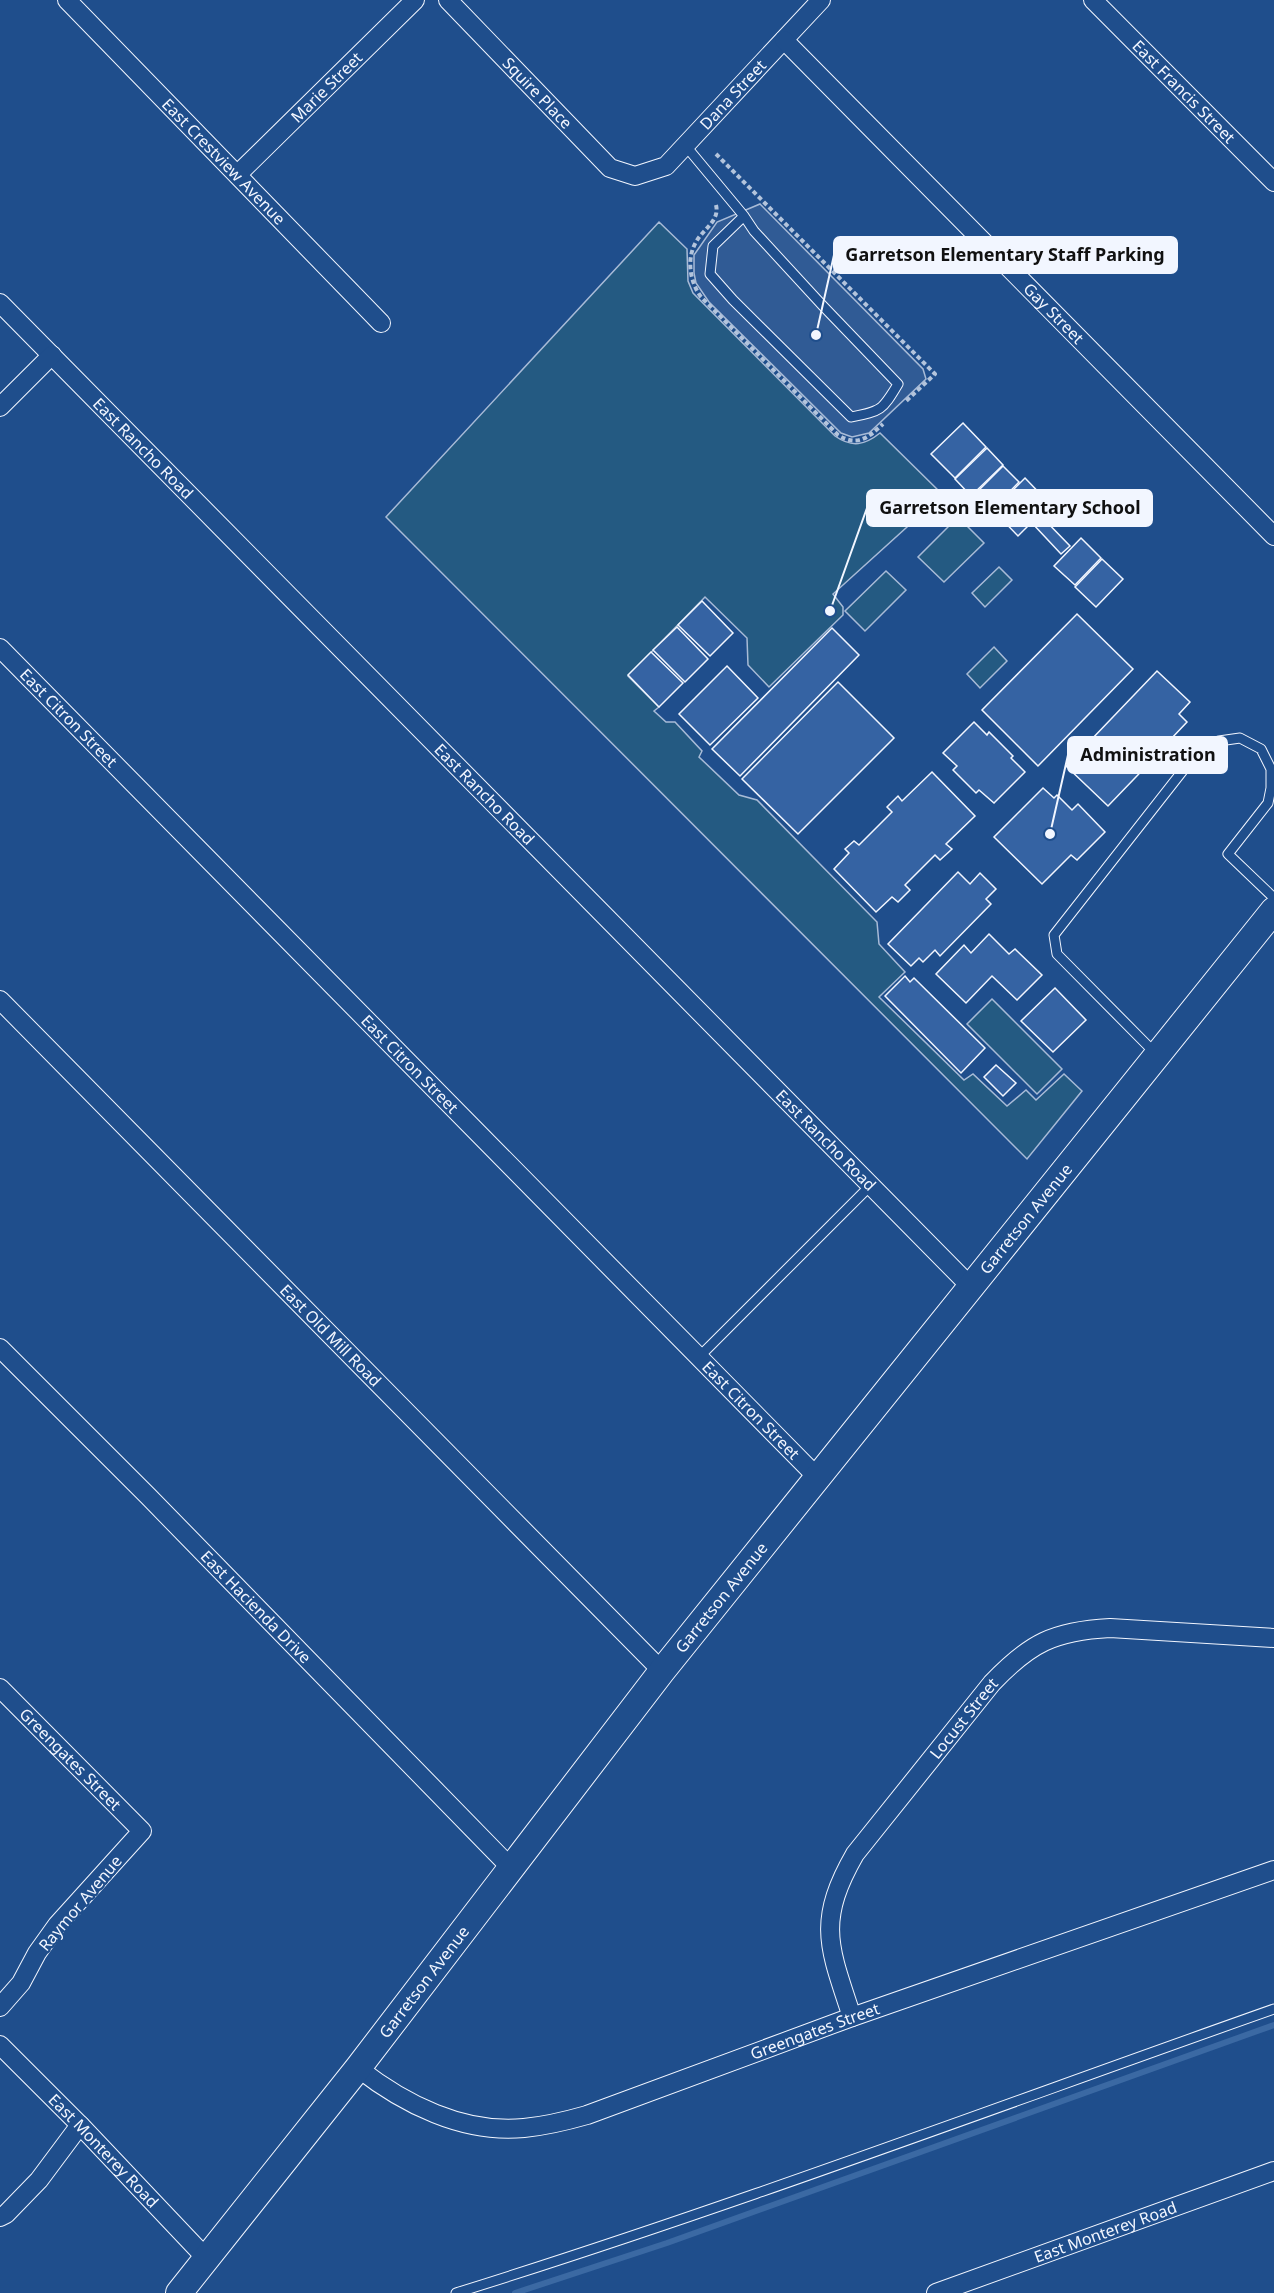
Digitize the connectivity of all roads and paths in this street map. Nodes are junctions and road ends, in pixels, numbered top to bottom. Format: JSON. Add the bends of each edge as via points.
{"nodes":[{"id":1,"x":67,"y":0,"type":"edge"},
{"id":2,"x":415,"y":0,"type":"edge"},
{"id":3,"x":448,"y":0,"type":"edge"},
{"id":4,"x":820,"y":0,"type":"edge"},
{"id":5,"x":1093,"y":0,"type":"edge"},
{"id":6,"x":784,"y":40,"type":"junction"},
{"id":7,"x":685,"y":145,"type":"junction"},
{"id":8,"x":716,"y":154,"type":"dead end"},
{"id":9,"x":238,"y":174,"type":"junction"},
{"id":10,"x":635,"y":176,"type":"joint"},
{"id":11,"x":1274,"y":182,"type":"edge"},
{"id":12,"x":712,"y":197,"type":"dead end"},
{"id":13,"x":744,"y":216,"type":"junction"},
{"id":14,"x":3,"y":312,"type":"edge"},
{"id":15,"x":381,"y":324,"type":"dead end"},
{"id":16,"x":52,"y":355,"type":"junction"},
{"id":17,"x":902,"y":405,"type":"dead end"},
{"id":18,"x":0,"y":407,"type":"edge"},
{"id":19,"x":886,"y":421,"type":"dead end"},
{"id":20,"x":1274,"y":536,"type":"edge"},
{"id":21,"x":0,"y":648,"type":"edge"},
{"id":22,"x":1274,"y":898,"type":"edge"},
{"id":23,"x":1274,"y":910,"type":"edge"},
{"id":24,"x":0,"y":1000,"type":"edge"},
{"id":25,"x":1158,"y":1055,"type":"junction"},
{"id":26,"x":871,"y":1185,"type":"junction"},
{"id":27,"x":970,"y":1286,"type":"junction"},
{"id":28,"x":0,"y":1348,"type":"edge"},
{"id":29,"x":699,"y":1358,"type":"junction"},
{"id":30,"x":819,"y":1479,"type":"junction"},
{"id":31,"x":1274,"y":1638,"type":"edge"},
{"id":32,"x":662,"y":1671,"type":"junction"},
{"id":33,"x":0,"y":1688,"type":"edge"},
{"id":34,"x":142,"y":1831,"type":"joint"},
{"id":35,"x":512,"y":1869,"type":"junction"},
{"id":36,"x":1274,"y":1870,"type":"edge"},
{"id":37,"x":0,"y":2007,"type":"edge"},
{"id":38,"x":1274,"y":2009,"type":"edge"},
{"id":39,"x":852,"y":2017,"type":"junction"},
{"id":40,"x":0,"y":2045,"type":"edge"},
{"id":41,"x":358,"y":2068,"type":"junction"},
{"id":42,"x":80,"y":2126,"type":"junction"},
{"id":43,"x":1273,"y":2174,"type":"edge"},
{"id":44,"x":0,"y":2217,"type":"edge"},
{"id":45,"x":206,"y":2258,"type":"junction"},
{"id":46,"x":988,"y":2284,"type":"edge"},
{"id":47,"x":178,"y":2293,"type":"edge"},
{"id":48,"x":456,"y":2293,"type":"edge"},
{"id":49,"x":936,"y":2293,"type":"edge"}],
"edges":[{"from":1,"to":9,"type":"street","name":"East Crestview Avenue"},
{"from":2,"to":9,"type":"street","name":"Marie Street"},
{"from":3,"to":10,"type":"street","name":"Squire Place","via":[[610,168]]},
{"from":4,"to":6,"type":"street","name":"Dana Street"},
{"from":5,"to":11,"type":"street","name":"East Francis Street"},
{"from":6,"to":7,"type":"street","name":"Dana Street"},
{"from":6,"to":20,"type":"street","name":"Gay Street"},
{"from":7,"to":10,"type":"street","name":"Dana Street","via":[[666,166]]},
{"from":7,"to":13,"type":"lane"},
{"from":8,"to":17,"type":"path","via":[[935,374]]},
{"from":9,"to":15,"type":"street","name":"East Crestview Avenue"},
{"from":12,"to":19,"type":"path","via":[[716,216],[695,243],[691,258],[693,282],[702,297],[838,435],[855,442],[864,440]]},
{"from":13,"to":13,"type":"lane","via":[[713,246],[710,274],[851,417],[877,412],[898,384]]},
{"from":14,"to":16,"type":"street","name":"East Rancho Road"},
{"from":16,"to":18,"type":"street"},
{"from":16,"to":26,"type":"street","name":"East Rancho Road"},
{"from":21,"to":29,"type":"street","name":"East Citron Street"},
{"from":22,"to":25,"type":"lane","via":[[1228,854],[1268,803],[1271,770],[1261,748],[1240,738],[1219,741],[1188,764],[1054,935],[1057,954]]},
{"from":23,"to":25,"type":"street","name":"Garretson Avenue"},
{"from":24,"to":32,"type":"street","name":"East Old Mill Road"},
{"from":25,"to":27,"type":"street","name":"Garretson Avenue"},
{"from":26,"to":27,"type":"street","name":"East Rancho Road"},
{"from":26,"to":29,"type":"lane"},
{"from":27,"to":30,"type":"street","name":"Garretson Avenue"},
{"from":28,"to":35,"type":"street","name":"East Hacienda Drive"},
{"from":29,"to":30,"type":"street","name":"East Citron Street"},
{"from":30,"to":32,"type":"street","name":"Garretson Avenue"},
{"from":31,"to":39,"type":"street","name":"Locust Street","via":[[1085,1629],[1045,1640],[1010,1664],[855,1854],[842,1877],[829,1924],[831,1953]]},
{"from":32,"to":35,"type":"street","name":"Garretson Avenue"},
{"from":33,"to":34,"type":"street","name":"Greengates Street"},
{"from":34,"to":37,"type":"street","name":"Raymor Avenue","via":[[57,1925],[21,1983]]},
{"from":35,"to":41,"type":"street","name":"Garretson Avenue"},
{"from":36,"to":39,"type":"street","name":"Greengates Street"},
{"from":38,"to":48,"type":"lane","via":[[594,2250]]},
{"from":39,"to":41,"type":"street","name":"Greengates Street","via":[[587,2115],[521,2128],[459,2122],[431,2113]]},
{"from":40,"to":42,"type":"street","name":"East Monterey Road"},
{"from":41,"to":45,"type":"street","name":"Garretson Avenue"},
{"from":42,"to":44,"type":"street","via":[[39,2180]]},
{"from":42,"to":45,"type":"street","name":"East Monterey Road"},
{"from":43,"to":46,"type":"street","name":"East Monterey Road"},
{"from":45,"to":47,"type":"street","name":"Garretson Avenue"},
{"from":46,"to":49,"type":"street","name":"East Monterey Road"}]}
